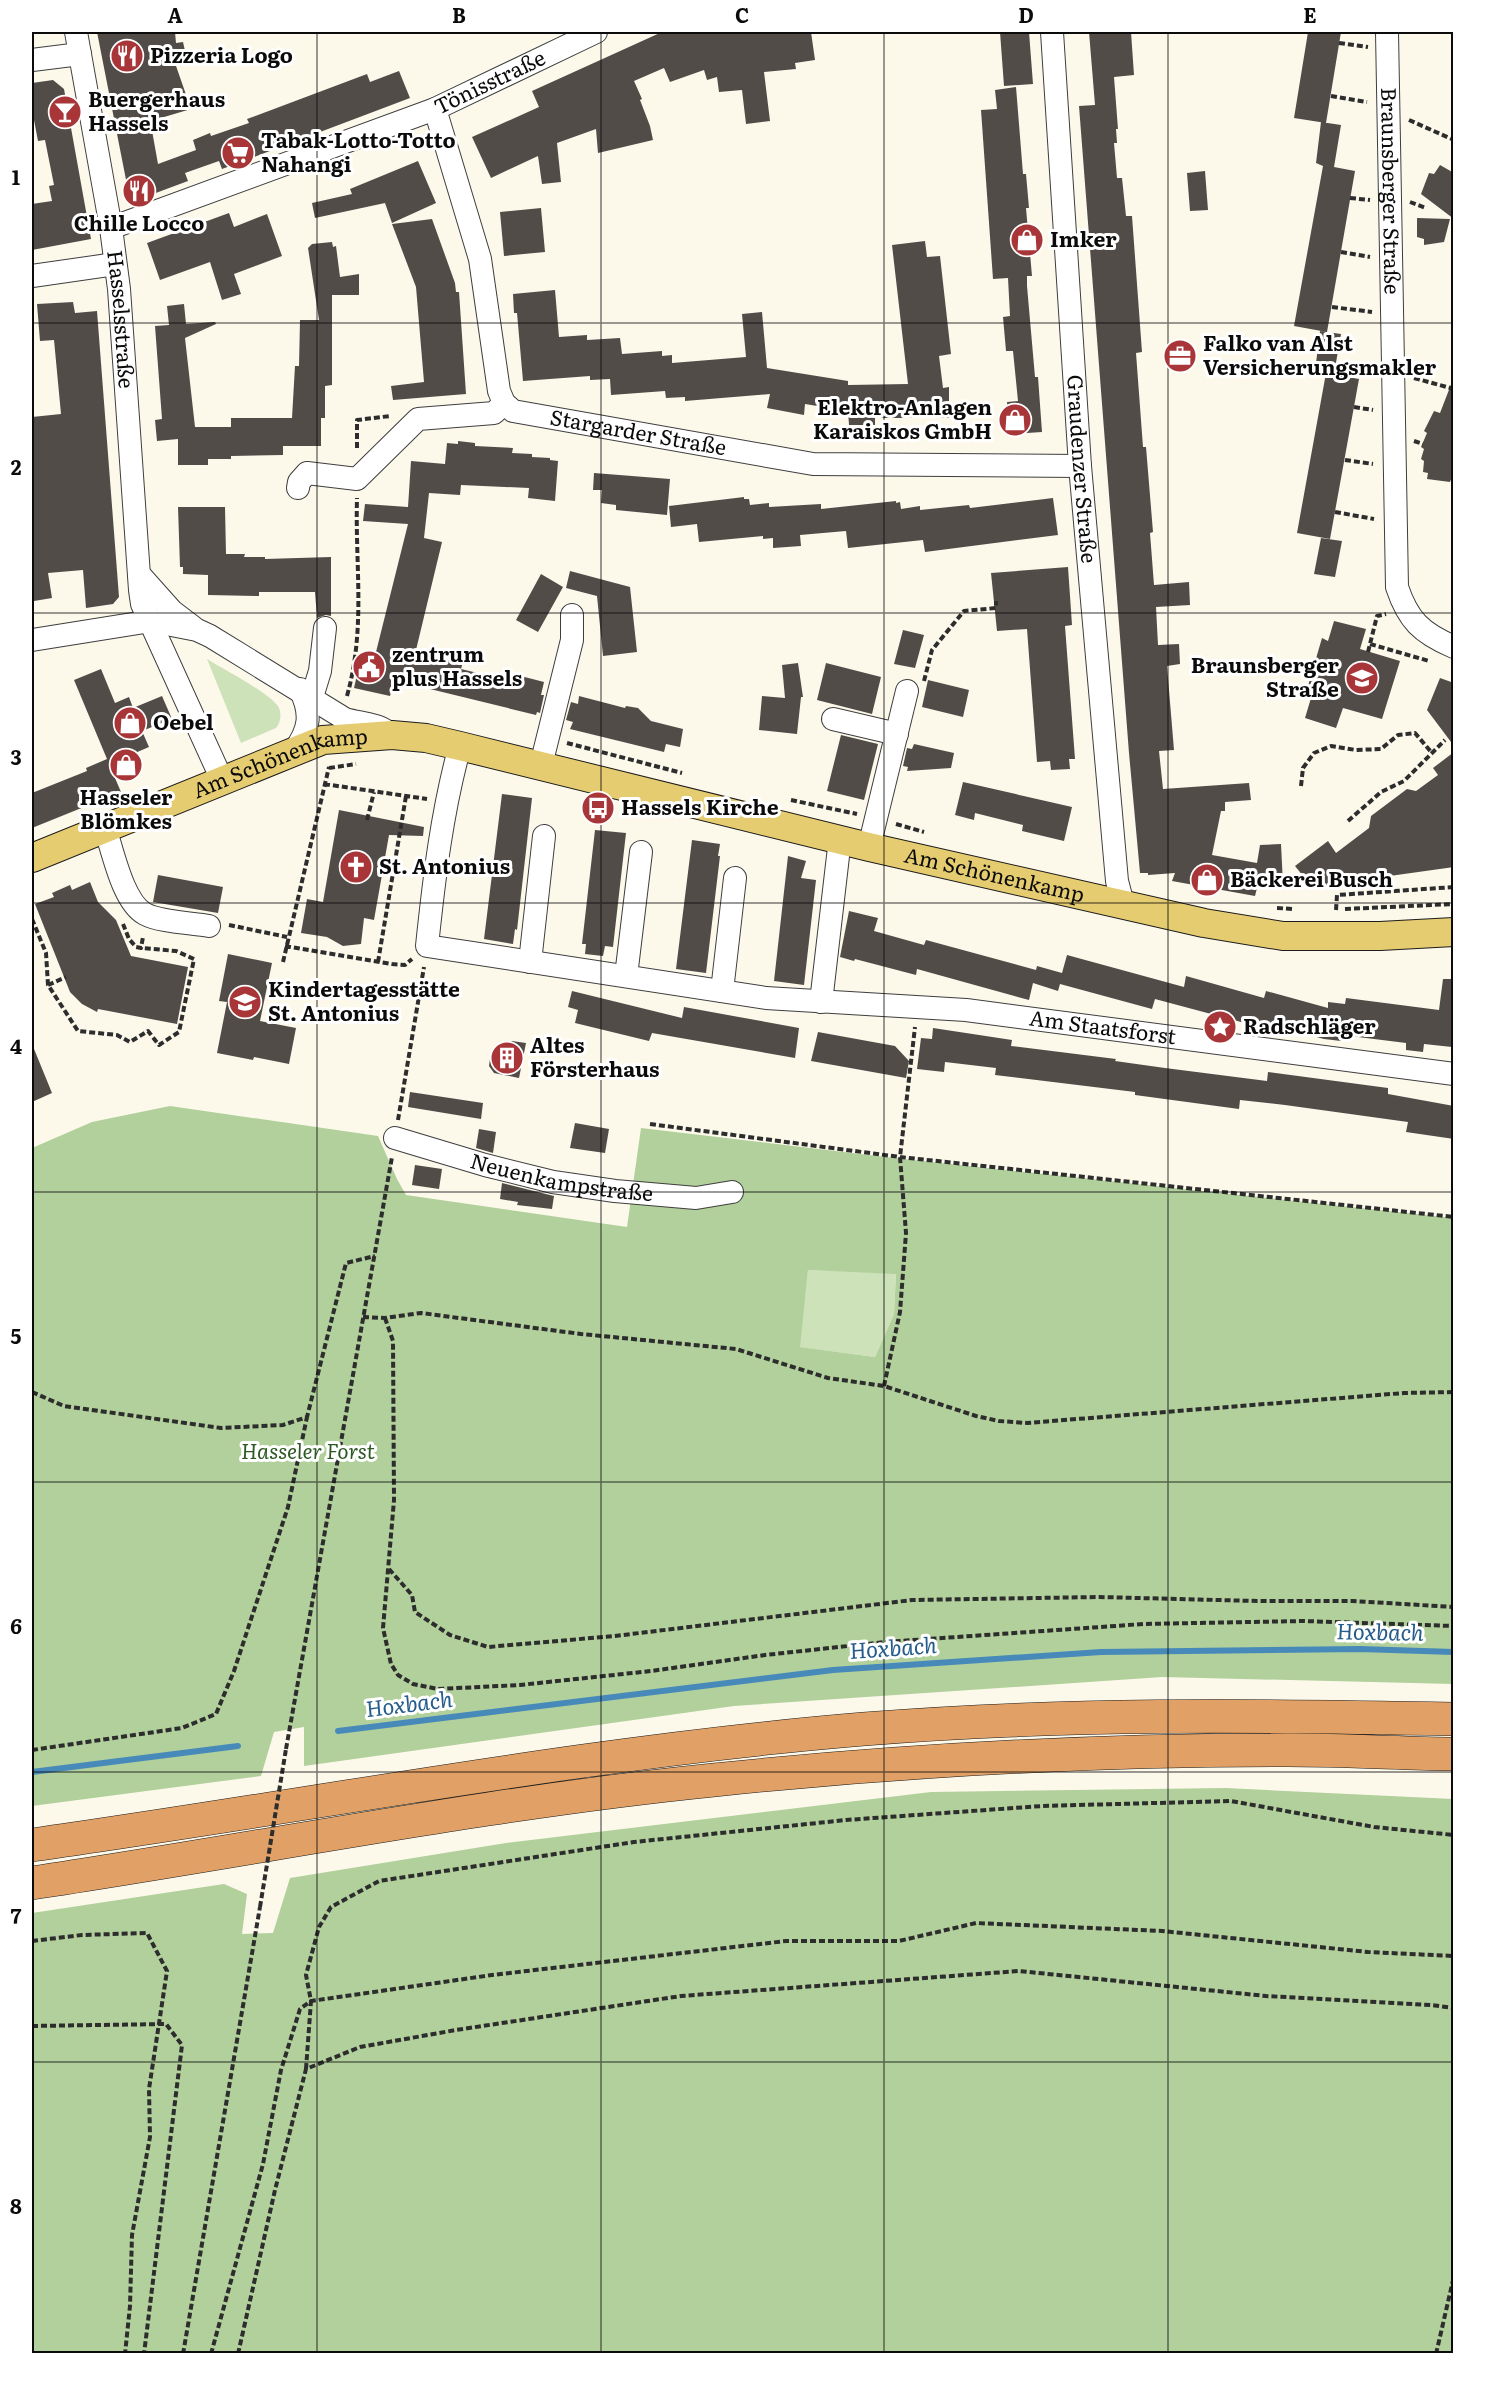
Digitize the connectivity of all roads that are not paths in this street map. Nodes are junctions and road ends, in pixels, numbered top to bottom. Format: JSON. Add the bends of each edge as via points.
{"nodes":[{"id":1,"x":76,"y":32,"type":"edge"},
{"id":2,"x":596,"y":32,"type":"edge"},
{"id":3,"x":1052,"y":32,"type":"edge"},
{"id":4,"x":572,"y":36,"type":"edge"},
{"id":5,"x":1381,"y":40,"type":"edge"},
{"id":6,"x":80,"y":54,"type":"junction"},
{"id":7,"x":32,"y":60,"type":"edge"},
{"id":8,"x":435,"y":109,"type":"junction"},
{"id":9,"x":111,"y":228,"type":"junction"},
{"id":10,"x":116,"y":264,"type":"junction"},
{"id":11,"x":32,"y":276,"type":"edge"},
{"id":12,"x":504,"y":403,"type":"junction"},
{"id":13,"x":1080,"y":466,"type":"junction"},
{"id":14,"x":298,"y":488,"type":"dead end"},
{"id":15,"x":139,"y":574,"type":"junction"},
{"id":16,"x":572,"y":615,"type":"dead end"},
{"id":17,"x":151,"y":621,"type":"junction"},
{"id":18,"x":325,"y":628,"type":"dead end"},
{"id":19,"x":197,"y":630,"type":"junction"},
{"id":20,"x":32,"y":640,"type":"edge"},
{"id":21,"x":1454,"y":647,"type":"edge"},
{"id":22,"x":166,"y":654,"type":"junction"},
{"id":23,"x":908,"y":691,"type":"road end"},
{"id":24,"x":306,"y":693,"type":"junction"},
{"id":25,"x":833,"y":719,"type":"dead end"},
{"id":26,"x":897,"y":734,"type":"junction"},
{"id":27,"x":392,"y":735,"type":"junction"},
{"id":28,"x":460,"y":746,"type":"junction"},
{"id":29,"x":294,"y":751,"type":"junction"},
{"id":30,"x":541,"y":765,"type":"junction"},
{"id":31,"x":222,"y":780,"type":"junction"},
{"id":32,"x":105,"y":828,"type":"junction"},
{"id":33,"x":544,"y":836,"type":"dead end"},
{"id":34,"x":840,"y":839,"type":"junction"},
{"id":35,"x":869,"y":847,"type":"junction"},
{"id":36,"x":641,"y":852,"type":"dead end"},
{"id":37,"x":32,"y":858,"type":"edge"},
{"id":38,"x":735,"y":878,"type":"dead end"},
{"id":39,"x":1124,"y":904,"type":"junction"},
{"id":40,"x":209,"y":926,"type":"road end"},
{"id":41,"x":1454,"y":932,"type":"edge"},
{"id":42,"x":530,"y":962,"type":"junction"},
{"id":43,"x":626,"y":976,"type":"junction"},
{"id":44,"x":722,"y":991,"type":"junction"},
{"id":45,"x":821,"y":1002,"type":"junction"},
{"id":46,"x":1454,"y":1074,"type":"edge"},
{"id":47,"x":395,"y":1138,"type":"dead end"},
{"id":48,"x":732,"y":1192,"type":"dead end"},
{"id":49,"x":1454,"y":1719,"type":"edge"},
{"id":50,"x":1454,"y":1754,"type":"edge"},
{"id":51,"x":32,"y":1845,"type":"edge"},
{"id":52,"x":32,"y":1883,"type":"edge"}],
"edges":[{"from":1,"to":6,"type":"street","name":"Hasselsstraße"},
{"from":2,"to":4,"type":"street","name":"Tönisstraße"},
{"from":3,"to":13,"type":"street","name":"Graudenzer Straße"},
{"from":4,"to":8,"type":"street","name":"Tönisstraße"},
{"from":5,"to":21,"type":"street","name":"Braunsberger Straße","via":[[1397,587],[1405,609],[1420,628]]},
{"from":6,"to":7,"type":"street"},
{"from":6,"to":9,"type":"street","name":"Hasselsstraße"},
{"from":8,"to":9,"type":"street","name":"Tönisstraße"},
{"from":8,"to":12,"type":"street","via":[[480,259]]},
{"from":9,"to":10,"type":"street","name":"Hasselsstraße"},
{"from":10,"to":11,"type":"street"},
{"from":10,"to":15,"type":"street","name":"Hasselsstraße"},
{"from":12,"to":13,"type":"street","name":"Stargarder Straße","via":[[513,411],[813,464]]},
{"from":12,"to":14,"type":"street","via":[[494,413],[418,419],[357,479],[307,473]]},
{"from":13,"to":39,"type":"street","name":"Graudenzer Straße","via":[[1117,881]]},
{"from":15,"to":17,"type":"street","name":"Hasselsstraße","via":[[142,604]]},
{"from":15,"to":19,"type":"street","via":[[172,611]]},
{"from":16,"to":30,"type":"street","via":[[572,640]]},
{"from":17,"to":19,"type":"street"},
{"from":17,"to":20,"type":"street"},
{"from":17,"to":22,"type":"street","name":"Hasselsstraße"},
{"from":18,"to":24,"type":"street","via":[[320,671]]},
{"from":19,"to":22,"type":"street"},
{"from":19,"to":24,"type":"street"},
{"from":22,"to":31,"type":"street","name":"Hasselsstraße","via":[[193,700]]},
{"from":23,"to":26,"type":"street"},
{"from":24,"to":27,"type":"street","via":[[335,713],[379,726]]},
{"from":24,"to":29,"type":"street","via":[[308,720]]},
{"from":25,"to":26,"type":"street"},
{"from":26,"to":35,"type":"street"},
{"from":27,"to":28,"type":"main road","name":"Am Schönenkamp"},
{"from":27,"to":29,"type":"main road","name":"Am Schönenkamp","via":[[323,740]]},
{"from":28,"to":30,"type":"main road","name":"Am Schönenkamp"},
{"from":28,"to":42,"type":"street","name":"Am Staatsforst","via":[[422,883],[428,946]]},
{"from":29,"to":31,"type":"main road","name":"Am Schönenkamp"},
{"from":30,"to":34,"type":"main road","name":"Am Schönenkamp"},
{"from":31,"to":32,"type":"main road","name":"Am Schönenkamp"},
{"from":32,"to":37,"type":"main road","name":"Am Schönenkamp"},
{"from":32,"to":40,"type":"street","via":[[136,908],[147,915]]},
{"from":33,"to":42,"type":"street"},
{"from":34,"to":35,"type":"main road","name":"Am Schönenkamp"},
{"from":34,"to":45,"type":"street"},
{"from":35,"to":39,"type":"main road","name":"Am Schönenkamp"},
{"from":36,"to":43,"type":"street"},
{"from":38,"to":44,"type":"street"},
{"from":39,"to":41,"type":"main road","name":"Am Schönenkamp","via":[[1282,936]]},
{"from":42,"to":43,"type":"street","name":"Am Staatsforst"},
{"from":43,"to":44,"type":"street","name":"Am Staatsforst"},
{"from":44,"to":45,"type":"street","name":"Am Staatsforst"},
{"from":45,"to":46,"type":"street","name":"Am Staatsforst","via":[[1032,1018]]},
{"from":47,"to":48,"type":"street","name":"Neuenkampstraße","via":[[554,1182],[696,1198]]},
{"from":49,"to":51,"type":"highway","via":[[1082,1716],[866,1729],[512,1770]]},
{"from":50,"to":52,"type":"highway","via":[[1289,1750],[1090,1753],[869,1765],[711,1780],[519,1805]]}]}
